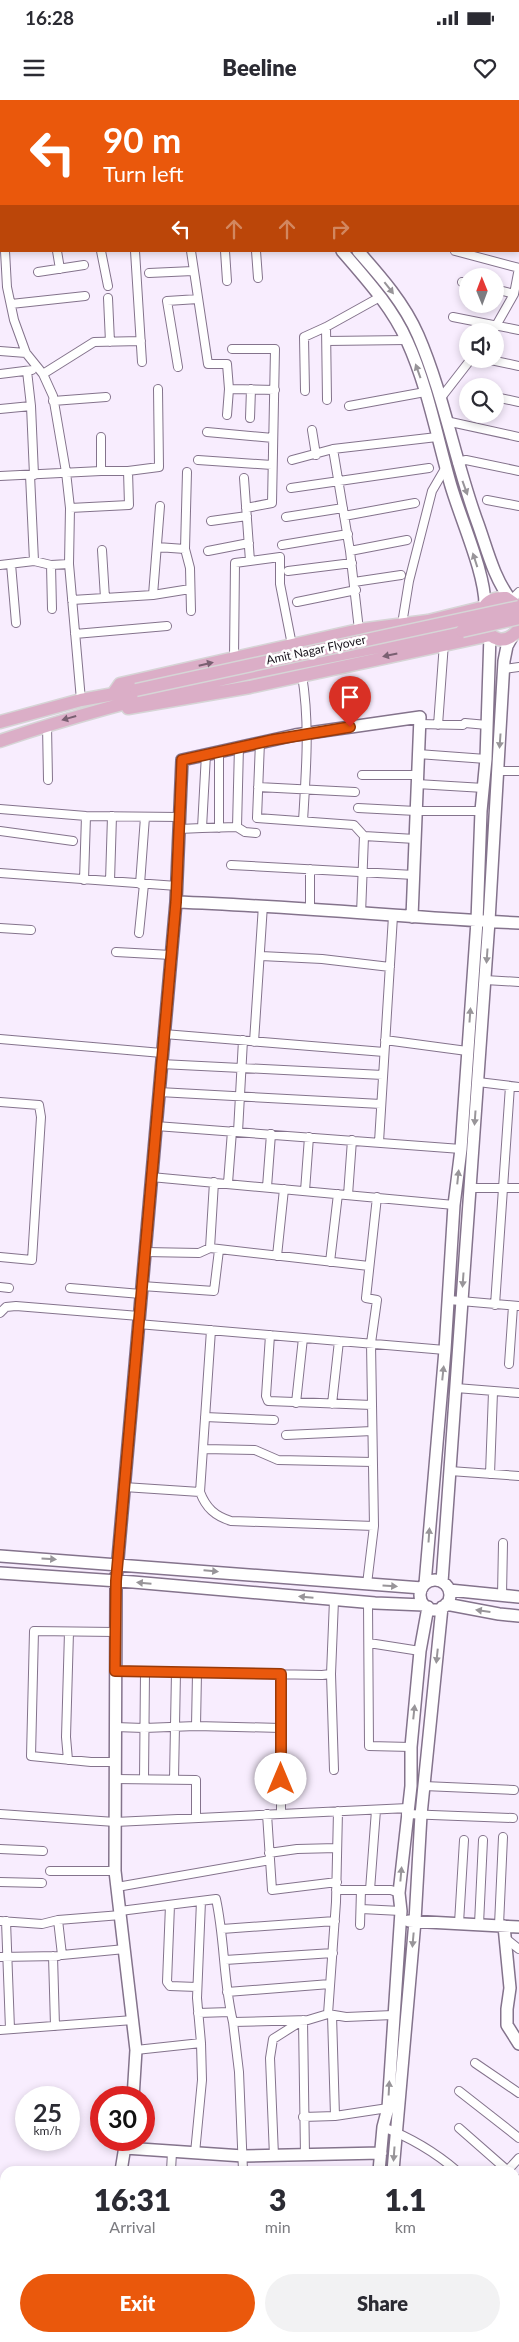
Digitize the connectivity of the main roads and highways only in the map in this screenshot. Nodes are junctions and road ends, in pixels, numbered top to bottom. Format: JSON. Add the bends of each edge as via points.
{"nodes":[{"id":1,"x":517,"y":600,"type":"edge"},
{"id":2,"x":485,"y":607,"type":"junction"},
{"id":3,"x":519,"y":618,"type":"edge"},
{"id":4,"x":517,"y":633,"type":"edge"},
{"id":5,"x":490,"y":635,"type":"junction"},
{"id":6,"x":138,"y":694,"type":"junction"},
{"id":7,"x":114,"y":700,"type":"junction"},
{"id":8,"x":0,"y":722,"type":"edge"},
{"id":9,"x":0,"y":741,"type":"edge"}],
"edges":[{"from":1,"to":2,"type":"main road","via":[[500,598]]},
{"from":1,"to":6,"type":"main road","name":"Amit Nagar Flyover","bridge":true},
{"from":2,"to":5,"type":"main road","via":[[481,619]]},
{"from":7,"to":2,"type":"main road","one_way":true,"via":[[120,684],[292,644],[359,630],[428,621]]},
{"from":3,"to":6,"type":"main road","name":"Amit Nagar Flyover","bridge":true},
{"from":4,"to":5,"type":"main road","via":[[502,639]]},
{"from":5,"to":7,"type":"main road","one_way":true,"via":[[132,708]]},
{"from":6,"to":7,"type":"main road","name":"Amit Nagar Flyover"},
{"from":7,"to":8,"type":"main road","via":[[81,700]]},
{"from":7,"to":9,"type":"main road","one_way":true}]}
